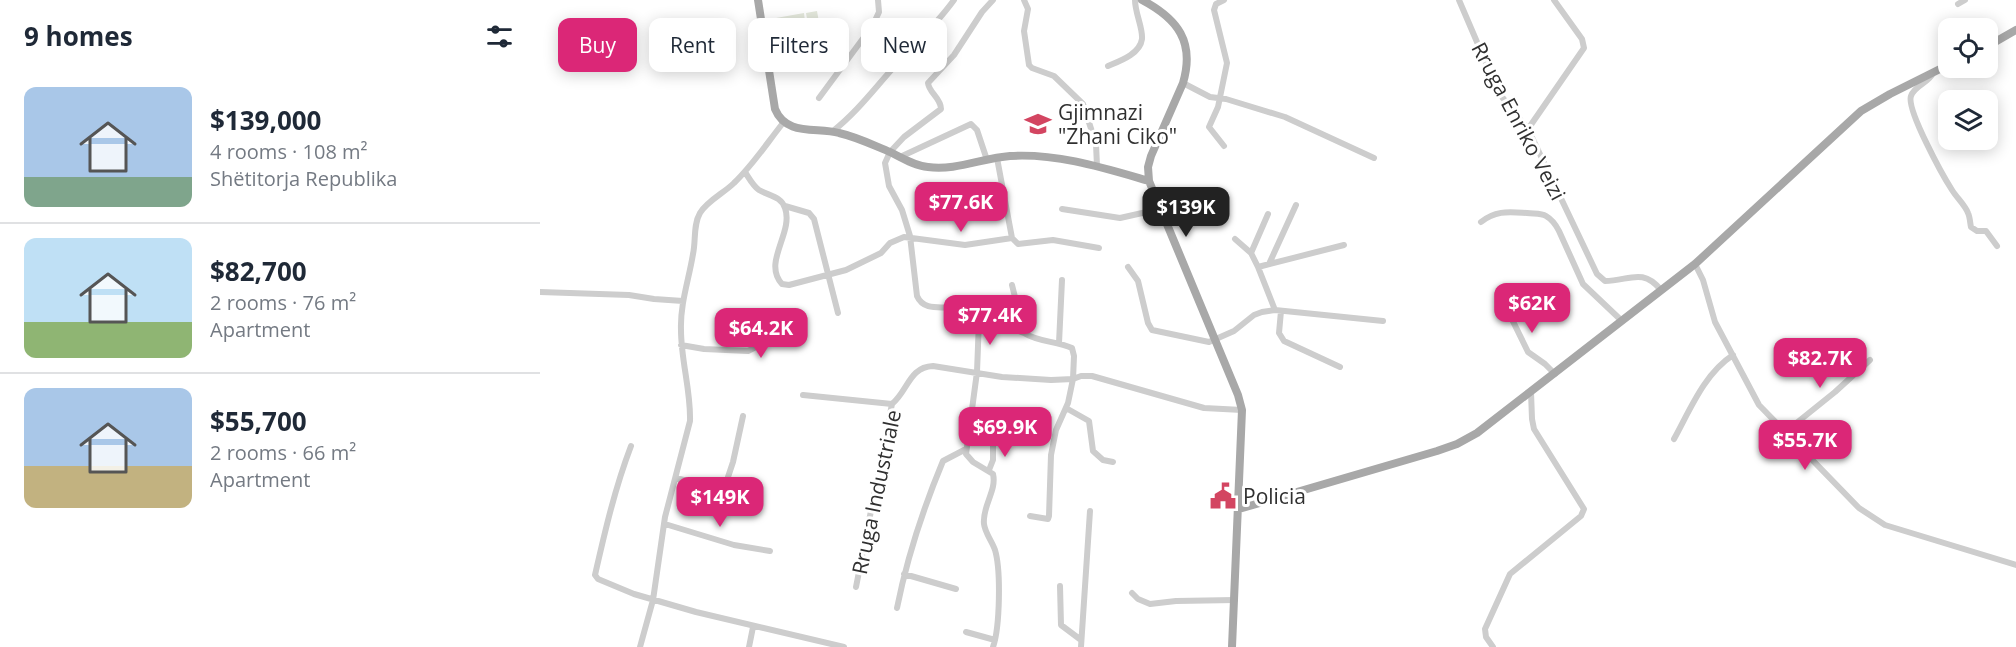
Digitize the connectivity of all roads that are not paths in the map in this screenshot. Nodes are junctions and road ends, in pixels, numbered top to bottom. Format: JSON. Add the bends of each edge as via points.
{"nodes":[{"id":1,"x":758,"y":0,"type":"edge"},
{"id":2,"x":878,"y":0,"type":"edge"},
{"id":3,"x":954,"y":0,"type":"edge"},
{"id":4,"x":993,"y":0,"type":"edge"},
{"id":5,"x":1024,"y":0,"type":"edge"},
{"id":6,"x":1135,"y":0,"type":"edge"},
{"id":7,"x":1142,"y":0,"type":"edge"},
{"id":8,"x":1224,"y":0,"type":"edge"},
{"id":9,"x":1459,"y":0,"type":"edge"},
{"id":10,"x":1554,"y":0,"type":"edge"},
{"id":11,"x":1965,"y":0,"type":"edge"},
{"id":12,"x":1958,"y":4,"type":"dead end"},
{"id":13,"x":2016,"y":30,"type":"edge"},
{"id":14,"x":1998,"y":40,"type":"edge"},
{"id":15,"x":1108,"y":66,"type":"dead end"},
{"id":16,"x":1938,"y":70,"type":"edge"},
{"id":17,"x":1933,"y":73,"type":"junction"},
{"id":18,"x":1183,"y":83,"type":"junction"},
{"id":19,"x":819,"y":98,"type":"dead end"},
{"id":20,"x":1220,"y":98,"type":"junction"},
{"id":21,"x":783,"y":123,"type":"junction"},
{"id":22,"x":1528,"y":129,"type":"junction"},
{"id":23,"x":833,"y":131,"type":"junction"},
{"id":24,"x":1224,"y":146,"type":"dead end"},
{"id":25,"x":890,"y":152,"type":"junction"},
{"id":26,"x":900,"y":157,"type":"junction"},
{"id":27,"x":997,"y":158,"type":"junction"},
{"id":28,"x":1374,"y":158,"type":"dead end"},
{"id":29,"x":987,"y":160,"type":"junction"},
{"id":30,"x":1097,"y":166,"type":"junction"},
{"id":31,"x":745,"y":172,"type":"junction"},
{"id":32,"x":1149,"y":181,"type":"junction"},
{"id":33,"x":1296,"y":205,"type":"dead end"},
{"id":34,"x":785,"y":206,"type":"junction"},
{"id":35,"x":1062,"y":209,"type":"dead end"},
{"id":36,"x":1160,"y":209,"type":"junction"},
{"id":37,"x":1268,"y":214,"type":"dead end"},
{"id":38,"x":1481,"y":222,"type":"dead end"},
{"id":39,"x":910,"y":236,"type":"junction"},
{"id":40,"x":1012,"y":238,"type":"junction"},
{"id":41,"x":1235,"y":239,"type":"dead end"},
{"id":42,"x":1344,"y":245,"type":"dead end"},
{"id":43,"x":1997,"y":246,"type":"dead end"},
{"id":44,"x":1099,"y":249,"type":"dead end"},
{"id":45,"x":1251,"y":253,"type":"junction"},
{"id":46,"x":1269,"y":264,"type":"junction"},
{"id":47,"x":1695,"y":264,"type":"junction"},
{"id":48,"x":1128,"y":267,"type":"dead end"},
{"id":49,"x":1258,"y":267,"type":"junction"},
{"id":50,"x":829,"y":274,"type":"junction"},
{"id":51,"x":1062,"y":280,"type":"dead end"},
{"id":52,"x":1012,"y":285,"type":"dead end"},
{"id":53,"x":1661,"y":290,"type":"junction"},
{"id":54,"x":540,"y":292,"type":"edge"},
{"id":55,"x":1502,"y":297,"type":"dead end"},
{"id":56,"x":683,"y":301,"type":"junction"},
{"id":57,"x":1278,"y":311,"type":"junction"},
{"id":58,"x":838,"y":313,"type":"dead end"},
{"id":59,"x":784,"y":318,"type":"dead end"},
{"id":60,"x":979,"y":320,"type":"junction"},
{"id":61,"x":1383,"y":321,"type":"dead end"},
{"id":62,"x":1622,"y":321,"type":"junction"},
{"id":63,"x":1024,"y":333,"type":"junction"},
{"id":64,"x":1216,"y":340,"type":"junction"},
{"id":65,"x":1059,"y":343,"type":"junction"},
{"id":66,"x":681,"y":345,"type":"junction"},
{"id":67,"x":1732,"y":356,"type":"junction"},
{"id":68,"x":1869,"y":360,"type":"dead end"},
{"id":69,"x":1340,"y":367,"type":"dead end"},
{"id":70,"x":976,"y":372,"type":"junction"},
{"id":71,"x":1555,"y":374,"type":"junction"},
{"id":72,"x":1073,"y":379,"type":"junction"},
{"id":73,"x":1531,"y":392,"type":"junction"},
{"id":74,"x":803,"y":394,"type":"dead end"},
{"id":75,"x":892,"y":404,"type":"junction"},
{"id":76,"x":1066,"y":408,"type":"junction"},
{"id":77,"x":1242,"y":410,"type":"junction"},
{"id":78,"x":743,"y":416,"type":"dead end"},
{"id":79,"x":1784,"y":433,"type":"junction"},
{"id":80,"x":1674,"y":439,"type":"dead end"},
{"id":81,"x":993,"y":440,"type":"dead end"},
{"id":82,"x":631,"y":446,"type":"dead end"},
{"id":83,"x":966,"y":449,"type":"junction"},
{"id":84,"x":1113,"y":462,"type":"dead end"},
{"id":85,"x":989,"y":470,"type":"junction"},
{"id":86,"x":676,"y":478,"type":"junction"},
{"id":87,"x":1239,"y":509,"type":"junction"},
{"id":88,"x":1090,"y":511,"type":"dead end"},
{"id":89,"x":1030,"y":516,"type":"dead end"},
{"id":90,"x":665,"y":524,"type":"junction"},
{"id":91,"x":770,"y":551,"type":"dead end"},
{"id":92,"x":2016,"y":565,"type":"edge"},
{"id":93,"x":904,"y":574,"type":"junction"},
{"id":94,"x":1060,"y":586,"type":"dead end"},
{"id":95,"x":855,"y":587,"type":"dead end"},
{"id":96,"x":956,"y":589,"type":"dead end"},
{"id":97,"x":1132,"y":593,"type":"dead end"},
{"id":98,"x":653,"y":600,"type":"junction"},
{"id":99,"x":1234,"y":600,"type":"junction"},
{"id":100,"x":897,"y":608,"type":"dead end"},
{"id":101,"x":753,"y":627,"type":"junction"},
{"id":102,"x":966,"y":632,"type":"dead end"},
{"id":103,"x":994,"y":643,"type":"edge"},
{"id":104,"x":1081,"y":644,"type":"edge"},
{"id":105,"x":640,"y":647,"type":"edge"},
{"id":106,"x":749,"y":647,"type":"edge"},
{"id":107,"x":844,"y":647,"type":"edge"},
{"id":108,"x":1232,"y":647,"type":"edge"},
{"id":109,"x":1493,"y":647,"type":"edge"}],
"edges":[{"from":1,"to":21,"type":"main road","via":[[773,101]]},
{"from":2,"to":19,"type":"street","via":[[879,12],[873,25]]},
{"from":3,"to":23,"type":"street","via":[[861,106]]},
{"from":4,"to":25,"type":"street","via":[[958,50],[928,83],[941,109]]},
{"from":5,"to":30,"type":"street","via":[[1028,9],[1024,31],[1029,65],[1054,76],[1083,104],[1096,144]]},
{"from":6,"to":15,"type":"street","via":[[1141,42],[1127,58]]},
{"from":7,"to":18,"type":"main road","via":[[1181,32],[1188,61]]},
{"from":8,"to":20,"type":"street","via":[[1214,10],[1227,63]]},
{"from":9,"to":22,"type":"street","name":"Rruga Enriko Veizi","via":[[1495,84]]},
{"from":10,"to":22,"type":"street","via":[[1582,39],[1584,48]]},
{"from":11,"to":12,"type":"street"},
{"from":13,"to":14,"type":"main road"},
{"from":16,"to":17,"type":"main road"},
{"from":17,"to":43,"type":"street","via":[[1914,90],[1910,100],[1918,126],[1968,213],[1971,227],[1989,234]]},
{"from":17,"to":47,"type":"main road","via":[[1861,111]]},
{"from":18,"to":20,"type":"street"},
{"from":18,"to":32,"type":"main road","via":[[1151,156]]},
{"from":20,"to":24,"type":"street","via":[[1209,127]]},
{"from":20,"to":28,"type":"street","via":[[1285,117]]},
{"from":21,"to":23,"type":"main road"},
{"from":21,"to":31,"type":"street"},
{"from":22,"to":53,"type":"street","name":"Rruga Enriko Veizi","via":[[1597,274],[1605,280],[1646,277]]},
{"from":23,"to":25,"type":"main road"},
{"from":25,"to":26,"type":"main road"},
{"from":25,"to":39,"type":"street","via":[[885,163],[886,178]]},
{"from":26,"to":29,"type":"main road","via":[[930,168]]},
{"from":26,"to":29,"type":"street","via":[[971,124],[977,130]]},
{"from":27,"to":29,"type":"main road"},
{"from":27,"to":30,"type":"main road","via":[[1054,158]]},
{"from":27,"to":40,"type":"street"},
{"from":30,"to":32,"type":"main road"},
{"from":31,"to":34,"type":"street","via":[[760,191],[777,197]]},
{"from":31,"to":56,"type":"street","via":[[699,215]]},
{"from":32,"to":36,"type":"main road"},
{"from":33,"to":46,"type":"street"},
{"from":34,"to":50,"type":"street","via":[[812,215]]},
{"from":34,"to":50,"type":"street","via":[[786,227],[775,264],[779,281],[786,285]]},
{"from":35,"to":36,"type":"street","via":[[1120,218]]},
{"from":36,"to":64,"type":"main road"},
{"from":37,"to":45,"type":"street"},
{"from":38,"to":62,"type":"street","via":[[1507,211],[1548,217],[1555,223],[1583,285]]},
{"from":39,"to":40,"type":"street","via":[[965,245]]},
{"from":39,"to":50,"type":"street","via":[[899,238],[881,253],[846,270]]},
{"from":39,"to":60,"type":"street","via":[[919,300],[932,307],[961,309]]},
{"from":40,"to":44,"type":"street","via":[[1018,244],[1053,240]]},
{"from":41,"to":45,"type":"street"},
{"from":42,"to":46,"type":"street"},
{"from":45,"to":49,"type":"street"},
{"from":46,"to":49,"type":"street"},
{"from":47,"to":53,"type":"main road"},
{"from":47,"to":67,"type":"street","via":[[1715,322]]},
{"from":48,"to":64,"type":"street","via":[[1138,281],[1152,330],[1202,341]]},
{"from":49,"to":57,"type":"street"},
{"from":50,"to":58,"type":"street"},
{"from":51,"to":65,"type":"street"},
{"from":52,"to":63,"type":"street"},
{"from":53,"to":62,"type":"main road"},
{"from":54,"to":56,"type":"street"},
{"from":55,"to":71,"type":"street","via":[[1527,352]]},
{"from":56,"to":66,"type":"street"},
{"from":57,"to":61,"type":"street"},
{"from":57,"to":64,"type":"street","via":[[1254,315]]},
{"from":57,"to":69,"type":"street","via":[[1279,333],[1284,342]]},
{"from":59,"to":66,"type":"street","via":[[796,335],[793,339],[770,340],[748,351]]},
{"from":60,"to":63,"type":"street"},
{"from":60,"to":70,"type":"street"},
{"from":62,"to":71,"type":"main road"},
{"from":63,"to":65,"type":"street"},
{"from":64,"to":77,"type":"main road"},
{"from":65,"to":72,"type":"street","via":[[1074,351]]},
{"from":66,"to":86,"type":"street","via":[[691,408]]},
{"from":67,"to":79,"type":"street","via":[[1759,405]]},
{"from":67,"to":80,"type":"street","via":[[1712,374]]},
{"from":68,"to":79,"type":"street"},
{"from":70,"to":72,"type":"street","name":"Rruga Industriale","via":[[1002,377]]},
{"from":70,"to":75,"type":"street","name":"Rruga Industriale","via":[[943,366],[921,368]]},
{"from":70,"to":83,"type":"street"},
{"from":71,"to":73,"type":"main road"},
{"from":72,"to":76,"type":"street"},
{"from":72,"to":77,"type":"street","name":"Rruga Industriale","via":[[1092,376],[1204,408]]},
{"from":73,"to":87,"type":"main road","via":[[1477,434],[1457,444]]},
{"from":73,"to":109,"type":"street","via":[[1534,429],[1584,509],[1581,516],[1510,574],[1485,629]]},
{"from":74,"to":75,"type":"street"},
{"from":75,"to":95,"type":"street","name":"Rruga Industriale"},
{"from":76,"to":84,"type":"street","via":[[1089,421],[1093,451],[1103,460]]},
{"from":76,"to":89,"type":"street","via":[[1051,455],[1049,516]]},
{"from":77,"to":87,"type":"main road"},
{"from":78,"to":86,"type":"street","via":[[725,486],[718,489]]},
{"from":79,"to":92,"type":"street","via":[[1871,518]]},
{"from":81,"to":85,"type":"street"},
{"from":82,"to":98,"type":"street","via":[[617,483],[596,575],[603,582]]},
{"from":83,"to":85,"type":"street","via":[[969,459]]},
{"from":83,"to":93,"type":"street","via":[[943,461]]},
{"from":85,"to":103,"type":"street","via":[[995,481],[984,524],[997,558],[999,602]]},
{"from":86,"to":90,"type":"street"},
{"from":87,"to":99,"type":"main road"},
{"from":88,"to":104,"type":"street"},
{"from":90,"to":91,"type":"street"},
{"from":90,"to":98,"type":"street"},
{"from":93,"to":96,"type":"street"},
{"from":93,"to":100,"type":"street"},
{"from":94,"to":104,"type":"street","via":[[1061,625]]},
{"from":97,"to":99,"type":"street","via":[[1150,604]]},
{"from":98,"to":101,"type":"street"},
{"from":98,"to":105,"type":"street"},
{"from":99,"to":108,"type":"main road"},
{"from":101,"to":106,"type":"street"},
{"from":101,"to":107,"type":"street"},
{"from":102,"to":103,"type":"street"}]}
